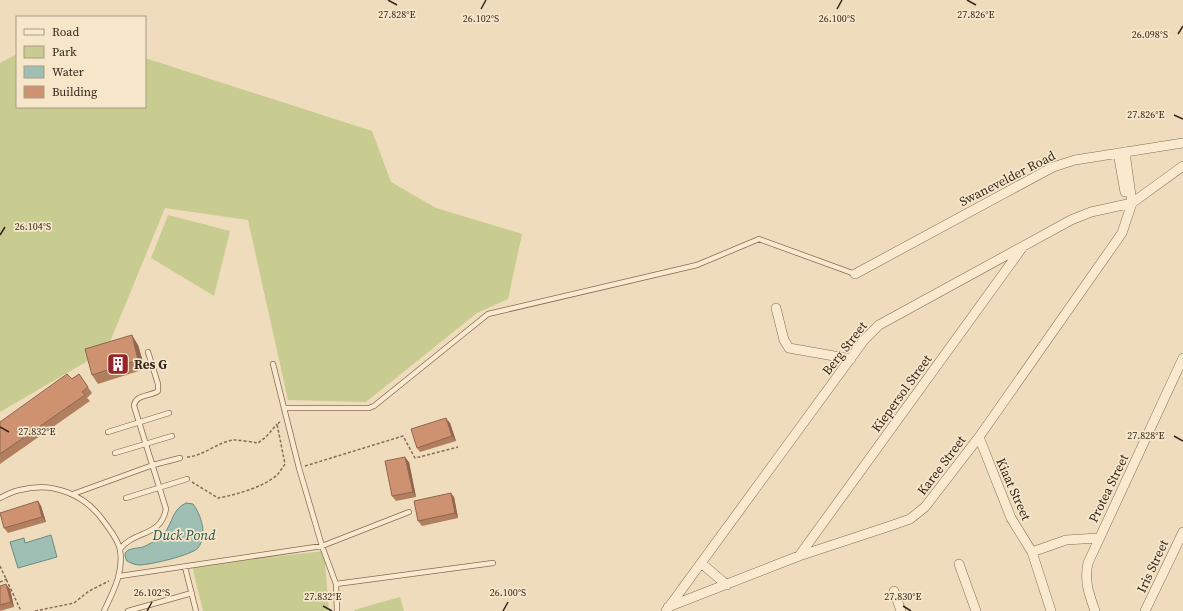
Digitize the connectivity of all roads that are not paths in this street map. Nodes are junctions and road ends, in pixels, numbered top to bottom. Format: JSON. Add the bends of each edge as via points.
{"nodes":[{"id":1,"x":1183,"y":143,"type":"edge"},
{"id":2,"x":1122,"y":152,"type":"junction"},
{"id":3,"x":1183,"y":166,"type":"edge"},
{"id":4,"x":1130,"y":205,"type":"junction"},
{"id":5,"x":1024,"y":245,"type":"junction"},
{"id":6,"x":855,"y":274,"type":"joint"},
{"id":7,"x":776,"y":308,"type":"dead end"},
{"id":8,"x":148,"y":352,"type":"dead end"},
{"id":9,"x":1183,"y":358,"type":"edge"},
{"id":10,"x":851,"y":359,"type":"junction"},
{"id":11,"x":273,"y":364,"type":"dead end"},
{"id":12,"x":284,"y":408,"type":"junction"},
{"id":13,"x":168,"y":413,"type":"dead end"},
{"id":14,"x":140,"y":423,"type":"junction"},
{"id":15,"x":108,"y":432,"type":"dead end"},
{"id":16,"x":172,"y":436,"type":"dead end"},
{"id":17,"x":978,"y":438,"type":"junction"},
{"id":18,"x":146,"y":444,"type":"junction"},
{"id":19,"x":115,"y":453,"type":"dead end"},
{"id":20,"x":180,"y":458,"type":"road end"},
{"id":21,"x":153,"y":465,"type":"junction"},
{"id":22,"x":187,"y":480,"type":"road end"},
{"id":23,"x":160,"y":488,"type":"junction"},
{"id":24,"x":73,"y":494,"type":"junction"},
{"id":25,"x":0,"y":498,"type":"edge"},
{"id":26,"x":126,"y":498,"type":"dead end"},
{"id":27,"x":409,"y":512,"type":"dead end"},
{"id":28,"x":1183,"y":532,"type":"edge"},
{"id":29,"x":1098,"y":538,"type":"junction"},
{"id":30,"x":322,"y":546,"type":"junction"},
{"id":31,"x":120,"y":549,"type":"junction"},
{"id":32,"x":1032,"y":552,"type":"junction"},
{"id":33,"x":799,"y":556,"type":"junction"},
{"id":34,"x":493,"y":563,"type":"dead end"},
{"id":35,"x":701,"y":563,"type":"junction"},
{"id":36,"x":959,"y":564,"type":"dead end"},
{"id":37,"x":185,"y":567,"type":"junction"},
{"id":38,"x":120,"y":576,"type":"junction"},
{"id":39,"x":336,"y":584,"type":"junction"},
{"id":40,"x":727,"y":585,"type":"junction"},
{"id":41,"x":894,"y":591,"type":"dead end"},
{"id":42,"x":192,"y":593,"type":"junction"},
{"id":43,"x":667,"y":609,"type":"edge"},
{"id":44,"x":104,"y":611,"type":"edge"},
{"id":45,"x":128,"y":611,"type":"edge"},
{"id":46,"x":196,"y":611,"type":"edge"},
{"id":47,"x":337,"y":611,"type":"edge"},
{"id":48,"x":901,"y":611,"type":"edge"},
{"id":49,"x":976,"y":611,"type":"edge"},
{"id":50,"x":1050,"y":611,"type":"edge"},
{"id":51,"x":1095,"y":611,"type":"edge"},
{"id":52,"x":1145,"y":611,"type":"edge"}],
"edges":[{"from":1,"to":2,"type":"street","name":"Swanevelder Road"},
{"from":2,"to":4,"type":"street","name":"Karee Street"},
{"from":2,"to":6,"type":"street","name":"Swanevelder Road","via":[[1075,160],[1042,172]]},
{"from":3,"to":4,"type":"street"},
{"from":4,"to":5,"type":"street","name":"Berg Street","via":[[1082,215]]},
{"from":4,"to":17,"type":"street","name":"Karee Street","via":[[1122,233],[1115,245]]},
{"from":5,"to":10,"type":"street","name":"Berg Street","via":[[885,320]]},
{"from":5,"to":33,"type":"street","name":"Kiepersol Street"},
{"from":6,"to":12,"type":"lane","via":[[759,239],[698,265],[488,314],[369,408]]},
{"from":7,"to":10,"type":"street","via":[[784,340],[790,348]]},
{"from":8,"to":14,"type":"lane","via":[[158,388],[156,393],[139,398],[135,402]]},
{"from":9,"to":29,"type":"street","name":"Protea Street","via":[[1120,497]]},
{"from":10,"to":35,"type":"street","name":"Berg Street"},
{"from":11,"to":12,"type":"lane"},
{"from":12,"to":30,"type":"lane"},
{"from":13,"to":14,"type":"lane"},
{"from":14,"to":15,"type":"lane"},
{"from":14,"to":18,"type":"lane"},
{"from":16,"to":18,"type":"lane"},
{"from":17,"to":32,"type":"street","name":"Kiaat Street","via":[[1011,518]]},
{"from":17,"to":33,"type":"street","name":"Karee Street","via":[[933,499],[917,514],[893,526]]},
{"from":18,"to":19,"type":"lane"},
{"from":18,"to":21,"type":"lane"},
{"from":20,"to":21,"type":"lane"},
{"from":21,"to":23,"type":"lane"},
{"from":21,"to":24,"type":"lane"},
{"from":22,"to":23,"type":"lane"},
{"from":23,"to":26,"type":"lane"},
{"from":23,"to":31,"type":"lane","via":[[166,508],[165,517],[154,529],[130,540]]},
{"from":24,"to":25,"type":"lane","via":[[48,487],[20,490]]},
{"from":24,"to":31,"type":"lane","via":[[100,515]]},
{"from":27,"to":30,"type":"lane"},
{"from":28,"to":52,"type":"street","name":"Iris Street"},
{"from":29,"to":32,"type":"street","via":[[1066,540]]},
{"from":29,"to":51,"type":"street","name":"Protea Street","via":[[1088,563],[1086,578],[1088,594]]},
{"from":30,"to":37,"type":"lane"},
{"from":30,"to":39,"type":"lane"},
{"from":31,"to":38,"type":"lane"},
{"from":32,"to":50,"type":"street"},
{"from":33,"to":40,"type":"street","name":"Karee Street"},
{"from":34,"to":39,"type":"lane"},
{"from":35,"to":40,"type":"street"},
{"from":35,"to":43,"type":"street","name":"Berg Street"},
{"from":36,"to":49,"type":"street"},
{"from":37,"to":38,"type":"lane"},
{"from":37,"to":42,"type":"lane"},
{"from":38,"to":44,"type":"lane"},
{"from":39,"to":47,"type":"lane"},
{"from":40,"to":43,"type":"street","name":"Karee Street"},
{"from":41,"to":48,"type":"street"},
{"from":42,"to":45,"type":"lane"},
{"from":42,"to":46,"type":"lane"}]}
